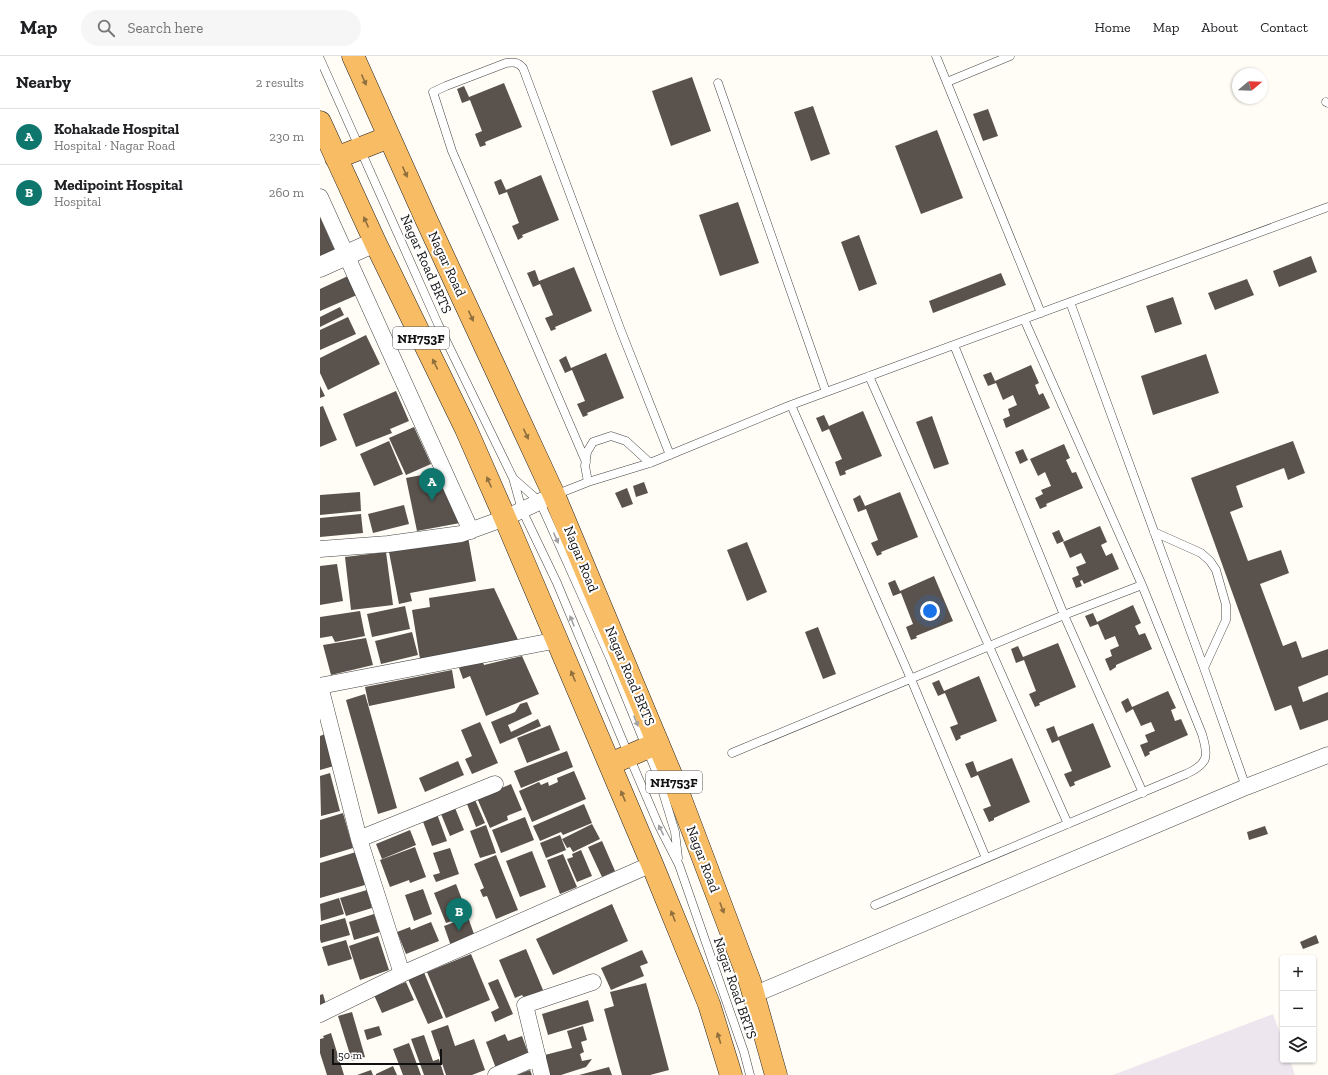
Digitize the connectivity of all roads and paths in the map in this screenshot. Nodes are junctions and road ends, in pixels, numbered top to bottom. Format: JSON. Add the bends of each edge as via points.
{"nodes":[{"id":1,"x":353,"y":56,"type":"edge"},
{"id":2,"x":936,"y":56,"type":"edge"},
{"id":3,"x":1010,"y":56,"type":"edge"},
{"id":4,"x":320,"y":59,"type":"edge"},
{"id":5,"x":947,"y":82,"type":"junction"},
{"id":6,"x":718,"y":83,"type":"dead end"},
{"id":7,"x":320,"y":122,"type":"edge"},
{"id":8,"x":389,"y":136,"type":"junction"},
{"id":9,"x":360,"y":148,"type":"junction"},
{"id":10,"x":336,"y":158,"type":"junction"},
{"id":11,"x":320,"y":197,"type":"edge"},
{"id":12,"x":1328,"y":207,"type":"edge"},
{"id":13,"x":375,"y":242,"type":"junction"},
{"id":14,"x":345,"y":255,"type":"junction"},
{"id":15,"x":320,"y":267,"type":"edge"},
{"id":16,"x":1070,"y":302,"type":"junction"},
{"id":17,"x":1041,"y":313,"type":"junction"},
{"id":18,"x":1024,"y":319,"type":"junction"},
{"id":19,"x":954,"y":345,"type":"junction"},
{"id":20,"x":869,"y":376,"type":"junction"},
{"id":21,"x":826,"y":392,"type":"junction"},
{"id":22,"x":791,"y":405,"type":"junction"},
{"id":23,"x":670,"y":455,"type":"junction"},
{"id":24,"x":586,"y":462,"type":"junction"},
{"id":25,"x":650,"y":463,"type":"junction"},
{"id":26,"x":513,"y":478,"type":"junction"},
{"id":27,"x":588,"y":482,"type":"junction"},
{"id":28,"x":547,"y":499,"type":"junction"},
{"id":29,"x":513,"y":514,"type":"junction"},
{"id":30,"x":472,"y":531,"type":"junction"},
{"id":31,"x":1154,"y":532,"type":"junction"},
{"id":32,"x":320,"y":550,"type":"edge"},
{"id":33,"x":1142,"y":585,"type":"junction"},
{"id":34,"x":1064,"y":615,"type":"junction"},
{"id":35,"x":558,"y":640,"type":"junction"},
{"id":36,"x":989,"y":647,"type":"junction"},
{"id":37,"x":1204,"y":668,"type":"junction"},
{"id":38,"x":911,"y":679,"type":"junction"},
{"id":39,"x":320,"y":686,"type":"edge"},
{"id":40,"x":636,"y":753,"type":"junction"},
{"id":41,"x":732,"y":754,"type":"dead end"},
{"id":42,"x":1328,"y":755,"type":"edge"},
{"id":43,"x":495,"y":784,"type":"dead end"},
{"id":44,"x":1246,"y":788,"type":"junction"},
{"id":45,"x":1143,"y":793,"type":"junction"},
{"id":46,"x":1068,"y":824,"type":"junction"},
{"id":47,"x":358,"y":839,"type":"junction"},
{"id":48,"x":986,"y":858,"type":"junction"},
{"id":49,"x":652,"y":864,"type":"junction"},
{"id":50,"x":679,"y":865,"type":"junction"},
{"id":51,"x":875,"y":905,"type":"dead end"},
{"id":52,"x":402,"y":974,"type":"junction"},
{"id":53,"x":593,"y":982,"type":"dead end"},
{"id":54,"x":753,"y":995,"type":"junction"},
{"id":55,"x":320,"y":1014,"type":"edge"},
{"id":56,"x":769,"y":1050,"type":"junction"},
{"id":57,"x":538,"y":1057,"type":"junction"},
{"id":58,"x":496,"y":1075,"type":"edge"},
{"id":59,"x":542,"y":1075,"type":"edge"},
{"id":60,"x":731,"y":1075,"type":"edge"},
{"id":61,"x":750,"y":1075,"type":"edge"},
{"id":62,"x":765,"y":1075,"type":"edge"},
{"id":63,"x":776,"y":1075,"type":"edge"}],
"edges":[{"from":1,"to":8,"type":"highway","name":"Nagar Road","number":"NH753F","one_way":true},
{"from":2,"to":5,"type":"lane"},
{"from":3,"to":5,"type":"lane"},
{"from":4,"to":9,"type":"lane","name":"Nagar Road BRTS"},
{"from":5,"to":17,"type":"lane"},
{"from":6,"to":21,"type":"lane"},
{"from":7,"to":10,"type":"highway","name":"Nagar Road","number":"NH753F"},
{"from":8,"to":9,"type":"highway"},
{"from":8,"to":28,"type":"highway","name":"Nagar Road","number":"NH753F","one_way":true},
{"from":9,"to":10,"type":"highway"},
{"from":9,"to":26,"type":"lane","name":"Nagar Road BRTS","via":[[438,324]]},
{"from":13,"to":10,"type":"highway","name":"Nagar Road","number":"NH753F","one_way":true},
{"from":11,"to":14,"type":"street"},
{"from":12,"to":16,"type":"lane"},
{"from":13,"to":14,"type":"street"},
{"from":29,"to":13,"type":"highway","name":"Nagar Road","number":"NH753F","one_way":true,"via":[[466,429]]},
{"from":14,"to":15,"type":"street"},
{"from":14,"to":30,"type":"street"},
{"from":16,"to":17,"type":"lane"},
{"from":16,"to":31,"type":"lane"},
{"from":17,"to":18,"type":"lane"},
{"from":18,"to":19,"type":"lane"},
{"from":18,"to":33,"type":"lane"},
{"from":19,"to":20,"type":"lane"},
{"from":19,"to":34,"type":"lane"},
{"from":20,"to":21,"type":"lane"},
{"from":20,"to":36,"type":"lane"},
{"from":21,"to":22,"type":"lane"},
{"from":22,"to":23,"type":"lane"},
{"from":22,"to":38,"type":"lane"},
{"from":23,"to":24,"type":"lane","via":[[523,68],[514,62],[506,63],[433,92],[452,151]]},
{"from":23,"to":25,"type":"lane"},
{"from":24,"to":25,"type":"lane","via":[[587,452],[593,442],[611,436],[626,441]]},
{"from":24,"to":27,"type":"lane"},
{"from":25,"to":27,"type":"lane"},
{"from":26,"to":28,"type":"lane"},
{"from":26,"to":29,"type":"lane","name":"Nagar Road BRTS"},
{"from":27,"to":28,"type":"lane"},
{"from":28,"to":29,"type":"street"},
{"from":28,"to":40,"type":"highway","name":"Nagar Road","number":"NH753F","one_way":true},
{"from":29,"to":30,"type":"street"},
{"from":29,"to":35,"type":"highway","name":"Nagar Road","number":"NH753F"},
{"from":40,"to":29,"type":"lane","name":"Nagar Road BRTS","one_way":true,"via":[[557,583]]},
{"from":30,"to":32,"type":"street","via":[[444,537]]},
{"from":31,"to":37,"type":"lane"},
{"from":31,"to":37,"type":"lane","via":[[1201,553],[1216,570],[1226,605],[1226,620]]},
{"from":33,"to":34,"type":"lane"},
{"from":33,"to":45,"type":"lane","via":[[1206,747],[1205,759],[1199,768]]},
{"from":34,"to":36,"type":"lane"},
{"from":34,"to":45,"type":"lane"},
{"from":35,"to":39,"type":"street"},
{"from":40,"to":35,"type":"highway","name":"Nagar Road","number":"NH753F","one_way":true},
{"from":36,"to":38,"type":"lane"},
{"from":36,"to":46,"type":"lane"},
{"from":37,"to":44,"type":"lane"},
{"from":38,"to":41,"type":"lane"},
{"from":38,"to":48,"type":"lane"},
{"from":39,"to":47,"type":"street"},
{"from":49,"to":40,"type":"highway","name":"Nagar Road","number":"NH753F","one_way":true},
{"from":50,"to":40,"type":"lane","name":"Nagar Road BRTS","one_way":true,"via":[[659,826]]},
{"from":40,"to":50,"type":"lane","name":"Nagar Road BRTS","via":[[658,776],[675,832]]},
{"from":40,"to":54,"type":"highway","name":"Nagar Road","number":"NH753F","one_way":true,"via":[[678,792]]},
{"from":42,"to":44,"type":"street"},
{"from":43,"to":47,"type":"street"},
{"from":44,"to":54,"type":"street"},
{"from":45,"to":46,"type":"lane"},
{"from":46,"to":48,"type":"lane"},
{"from":47,"to":52,"type":"street"},
{"from":48,"to":51,"type":"lane"},
{"from":49,"to":52,"type":"street"},
{"from":60,"to":49,"type":"highway","name":"Nagar Road","number":"NH753F","one_way":true,"via":[[709,1004]]},
{"from":50,"to":61,"type":"lane","name":"Nagar Road BRTS"},
{"from":52,"to":55,"type":"street"},
{"from":53,"to":57,"type":"street","via":[[525,1005]]},
{"from":54,"to":56,"type":"highway","name":"Nagar Road","number":"NH753F"},
{"from":56,"to":62,"type":"highway"},
{"from":56,"to":63,"type":"highway","name":"Nagar Road","number":"NH753F"},
{"from":57,"to":58,"type":"street"},
{"from":57,"to":59,"type":"street"}]}
